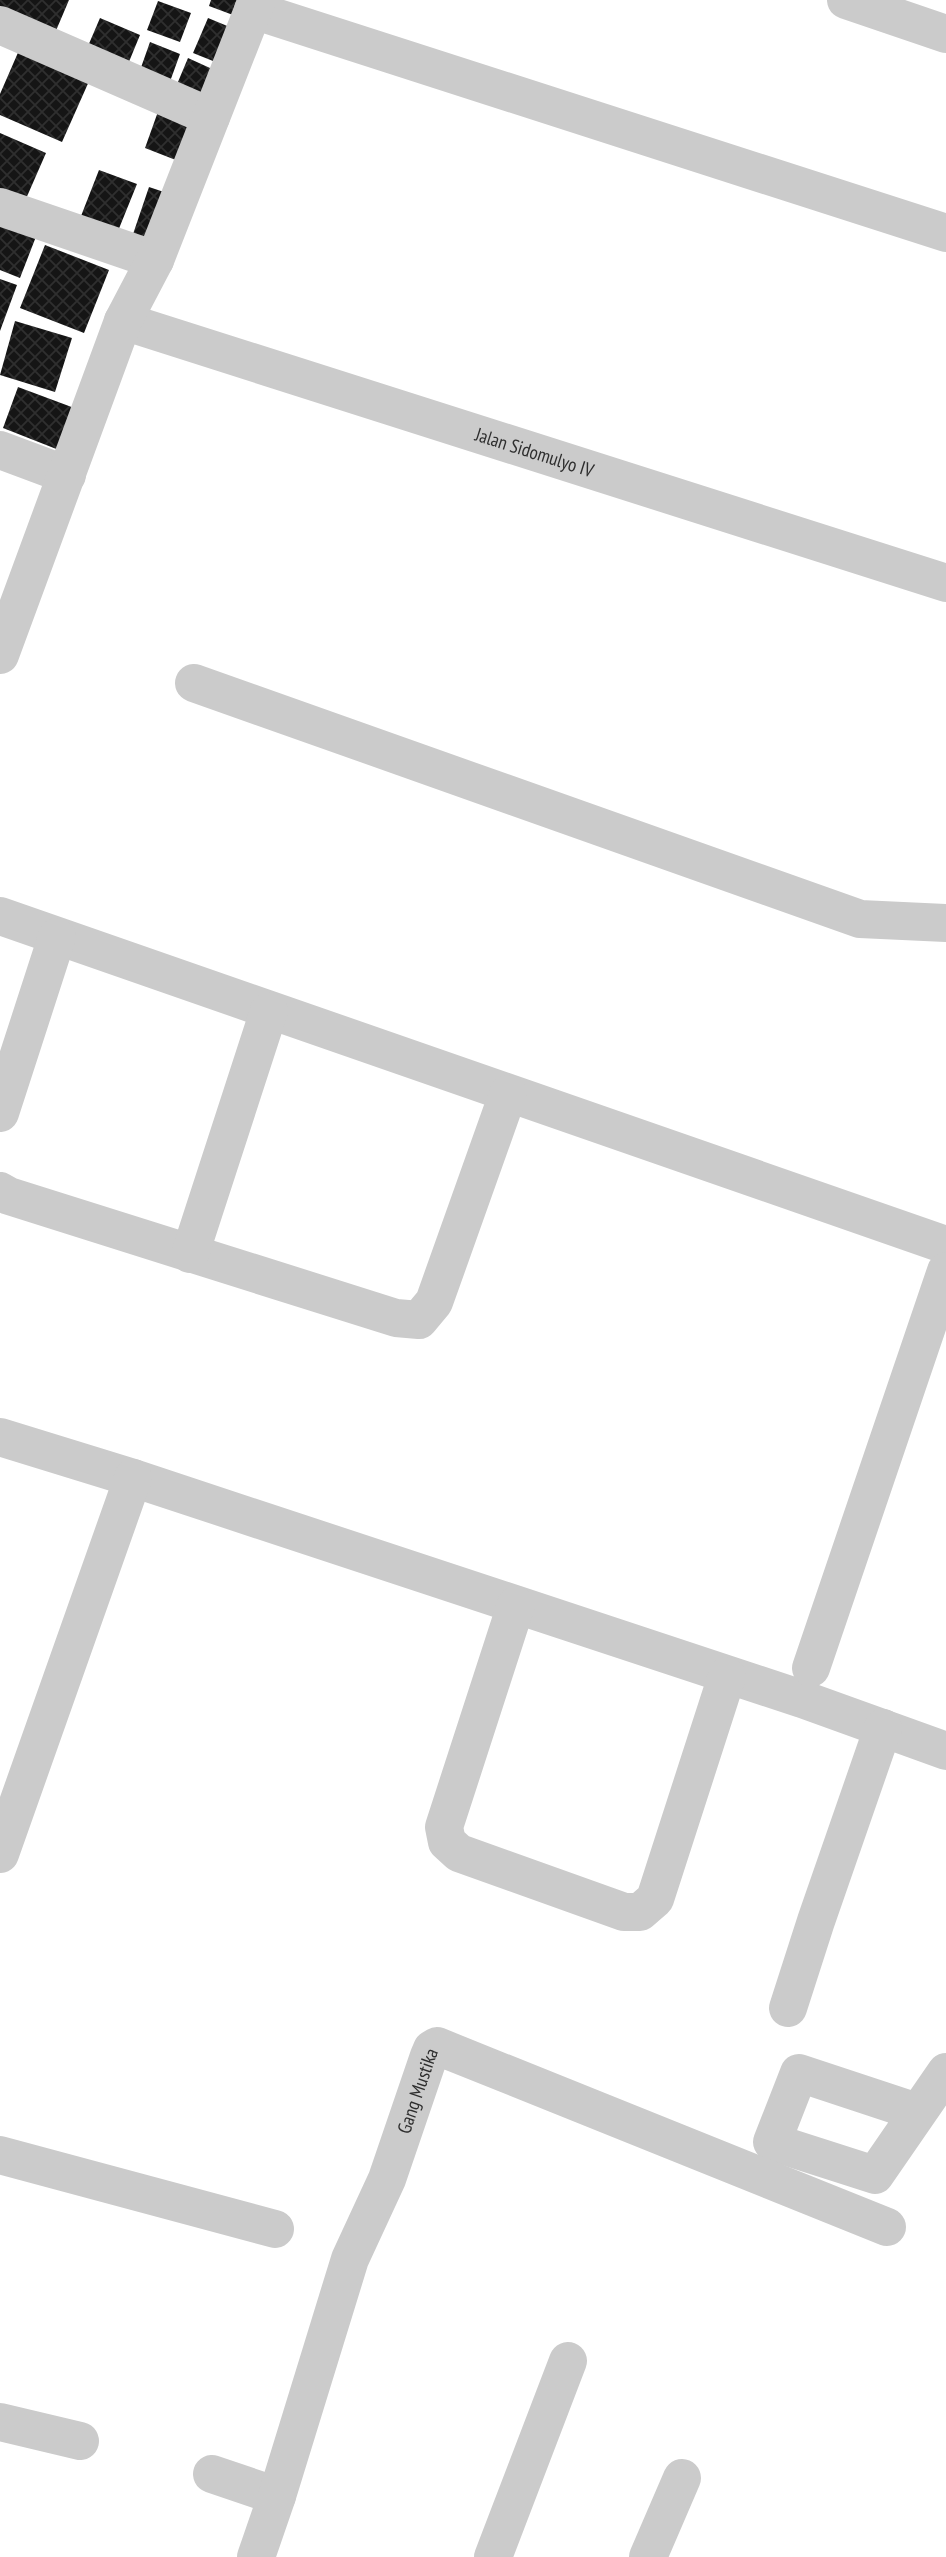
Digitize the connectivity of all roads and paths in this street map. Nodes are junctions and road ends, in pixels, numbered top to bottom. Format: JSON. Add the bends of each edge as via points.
{"nodes":[{"id":1,"x":846,"y":0,"type":"edge"},
{"id":2,"x":255,"y":5,"type":"edge"},
{"id":3,"x":0,"y":25,"type":"edge"},
{"id":4,"x":946,"y":34,"type":"edge"},
{"id":5,"x":211,"y":117,"type":"junction"},
{"id":6,"x":0,"y":207,"type":"edge"},
{"id":7,"x":946,"y":233,"type":"edge"},
{"id":8,"x":155,"y":260,"type":"junction"},
{"id":9,"x":122,"y":321,"type":"junction"},
{"id":10,"x":0,"y":450,"type":"edge"},
{"id":11,"x":67,"y":475,"type":"junction"},
{"id":12,"x":946,"y":583,"type":"edge"},
{"id":13,"x":7,"y":616,"type":"edge"},
{"id":14,"x":0,"y":655,"type":"edge"},
{"id":15,"x":194,"y":683,"type":"dead end"},
{"id":16,"x":0,"y":916,"type":"edge"},
{"id":17,"x":946,"y":923,"type":"edge"},
{"id":18,"x":57,"y":937,"type":"junction"},
{"id":19,"x":269,"y":1011,"type":"junction"},
{"id":20,"x":508,"y":1094,"type":"junction"},
{"id":21,"x":0,"y":1113,"type":"edge"},
{"id":22,"x":0,"y":1191,"type":"edge"},
{"id":23,"x":946,"y":1245,"type":"edge"},
{"id":24,"x":190,"y":1254,"type":"junction"},
{"id":25,"x":946,"y":1271,"type":"edge"},
{"id":26,"x":0,"y":1437,"type":"edge"},
{"id":27,"x":133,"y":1478,"type":"junction"},
{"id":28,"x":516,"y":1605,"type":"junction"},
{"id":29,"x":811,"y":1668,"type":"dead end"},
{"id":30,"x":727,"y":1676,"type":"junction"},
{"id":31,"x":883,"y":1728,"type":"junction"},
{"id":32,"x":946,"y":1751,"type":"edge"},
{"id":33,"x":0,"y":1854,"type":"edge"},
{"id":34,"x":788,"y":2008,"type":"dead end"},
{"id":35,"x":946,"y":2072,"type":"edge"},
{"id":36,"x":917,"y":2112,"type":"dead end"},
{"id":37,"x":0,"y":2155,"type":"edge"},
{"id":38,"x":887,"y":2227,"type":"dead end"},
{"id":39,"x":275,"y":2229,"type":"dead end"},
{"id":40,"x":568,"y":2361,"type":"dead end"},
{"id":41,"x":0,"y":2422,"type":"edge"},
{"id":42,"x":80,"y":2441,"type":"dead end"},
{"id":43,"x":212,"y":2474,"type":"dead end"},
{"id":44,"x":682,"y":2478,"type":"dead end"},
{"id":45,"x":277,"y":2496,"type":"junction"},
{"id":46,"x":256,"y":2557,"type":"edge"},
{"id":47,"x":493,"y":2557,"type":"edge"},
{"id":48,"x":648,"y":2557,"type":"edge"}],
"edges":[{"from":1,"to":4,"type":"street"},
{"from":2,"to":5,"type":"street"},
{"from":2,"to":7,"type":"street"},
{"from":3,"to":5,"type":"street"},
{"from":5,"to":8,"type":"street"},
{"from":6,"to":8,"type":"street"},
{"from":8,"to":9,"type":"street"},
{"from":9,"to":11,"type":"street"},
{"from":9,"to":12,"type":"street","name":"Jalan Sidomulyo IV"},
{"from":10,"to":11,"type":"street"},
{"from":11,"to":13,"type":"street"},
{"from":13,"to":14,"type":"street"},
{"from":15,"to":17,"type":"street","via":[[860,919]]},
{"from":16,"to":18,"type":"street"},
{"from":18,"to":19,"type":"street"},
{"from":18,"to":21,"type":"street"},
{"from":19,"to":20,"type":"street"},
{"from":19,"to":24,"type":"street"},
{"from":20,"to":23,"type":"street"},
{"from":20,"to":24,"type":"street","via":[[434,1302],[419,1320],[396,1318]]},
{"from":22,"to":24,"type":"street"},
{"from":25,"to":29,"type":"street"},
{"from":26,"to":27,"type":"street"},
{"from":27,"to":28,"type":"street"},
{"from":27,"to":33,"type":"street"},
{"from":28,"to":30,"type":"street"},
{"from":28,"to":30,"type":"street","via":[[444,1827],[447,1842],[458,1853],[624,1912],[640,1912],[655,1899]]},
{"from":30,"to":31,"type":"street"},
{"from":31,"to":32,"type":"street"},
{"from":31,"to":34,"type":"street"},
{"from":35,"to":36,"type":"street"},
{"from":37,"to":39,"type":"street"},
{"from":38,"to":45,"type":"street","name":"Gang Mustika","via":[[437,2046],[429,2056],[387,2179],[350,2259]]},
{"from":40,"to":47,"type":"street"},
{"from":41,"to":42,"type":"street"},
{"from":43,"to":45,"type":"street"},
{"from":44,"to":48,"type":"street"},
{"from":45,"to":46,"type":"street","name":"Gang Mustika"}]}
